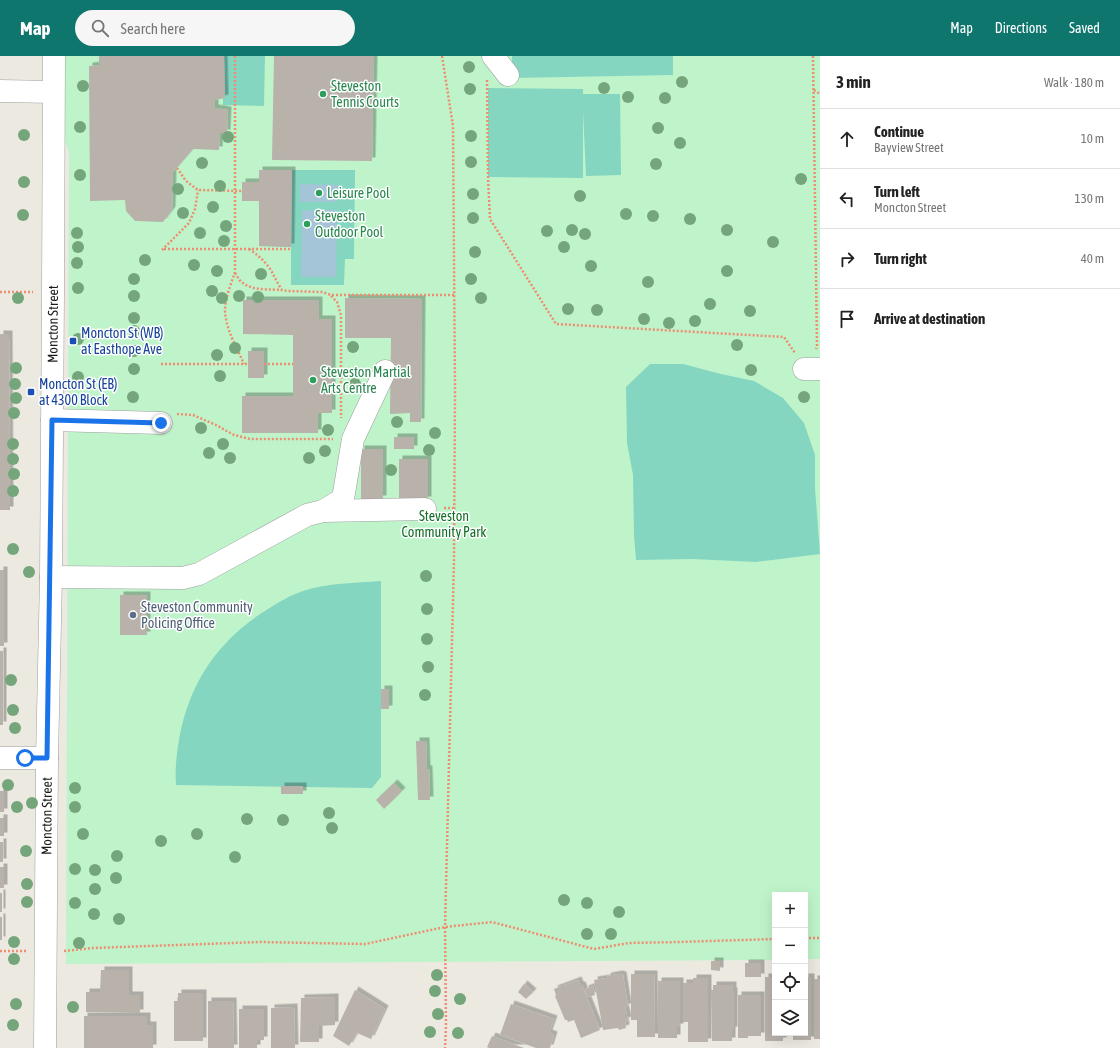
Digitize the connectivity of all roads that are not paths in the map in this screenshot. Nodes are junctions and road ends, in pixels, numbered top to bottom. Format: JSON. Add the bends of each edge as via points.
{"nodes":[{"id":1,"x":54,"y":56,"type":"edge"},
{"id":2,"x":493,"y":56,"type":"edge"},
{"id":3,"x":498,"y":77,"type":"road end"},
{"id":4,"x":0,"y":91,"type":"edge"},
{"id":5,"x":53,"y":92,"type":"junction"},
{"id":6,"x":385,"y":370,"type":"dead end"},
{"id":7,"x":167,"y":418,"type":"road end"},
{"id":8,"x":52,"y":420,"type":"junction"},
{"id":9,"x":425,"y":509,"type":"dead end"},
{"id":10,"x":323,"y":511,"type":"junction"},
{"id":11,"x":50,"y":578,"type":"junction"},
{"id":12,"x":0,"y":758,"type":"edge"},
{"id":13,"x":47,"y":758,"type":"junction"},
{"id":14,"x":45,"y":1048,"type":"edge"}],
"edges":[{"from":1,"to":5,"type":"street","name":"Moncton Street"},
{"from":2,"to":3,"type":"street"},
{"from":4,"to":5,"type":"street"},
{"from":5,"to":8,"type":"street","name":"Moncton Street"},
{"from":6,"to":10,"type":"street","via":[[347,439],[343,499]]},
{"from":7,"to":8,"type":"street"},
{"from":8,"to":11,"type":"street","name":"Moncton Street"},
{"from":9,"to":10,"type":"street"},
{"from":10,"to":11,"type":"street","via":[[307,515],[199,574],[183,578]]},
{"from":11,"to":13,"type":"street","name":"Moncton Street"},
{"from":12,"to":13,"type":"street"},
{"from":13,"to":14,"type":"street","name":"Moncton Street"}]}
